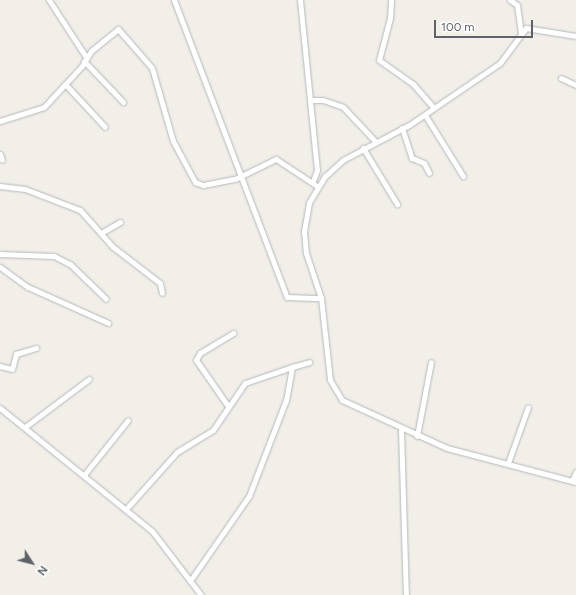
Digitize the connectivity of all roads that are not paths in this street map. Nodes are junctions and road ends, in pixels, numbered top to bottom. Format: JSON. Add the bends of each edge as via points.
{"nodes":[{"id":1,"x":49,"y":0,"type":"edge"},
{"id":2,"x":174,"y":0,"type":"edge"},
{"id":3,"x":300,"y":0,"type":"edge"},
{"id":4,"x":391,"y":0,"type":"edge"},
{"id":5,"x":510,"y":0,"type":"edge"},
{"id":6,"x":520,"y":33,"type":"junction"},
{"id":7,"x":576,"y":36,"type":"edge"},
{"id":8,"x":85,"y":59,"type":"junction"},
{"id":9,"x":561,"y":78,"type":"dead end"},
{"id":10,"x":66,"y":85,"type":"junction"},
{"id":11,"x":576,"y":85,"type":"edge"},
{"id":12,"x":310,"y":100,"type":"junction"},
{"id":13,"x":123,"y":102,"type":"dead end"},
{"id":14,"x":434,"y":108,"type":"junction"},
{"id":15,"x":425,"y":115,"type":"junction"},
{"id":16,"x":0,"y":121,"type":"edge"},
{"id":17,"x":105,"y":127,"type":"dead end"},
{"id":18,"x":402,"y":128,"type":"junction"},
{"id":19,"x":376,"y":141,"type":"junction"},
{"id":20,"x":362,"y":148,"type":"junction"},
{"id":21,"x":429,"y":173,"type":"dead end"},
{"id":22,"x":463,"y":176,"type":"dead end"},
{"id":23,"x":240,"y":177,"type":"junction"},
{"id":24,"x":313,"y":181,"type":"junction"},
{"id":25,"x":0,"y":186,"type":"edge"},
{"id":26,"x":317,"y":186,"type":"junction"},
{"id":27,"x":397,"y":204,"type":"dead end"},
{"id":28,"x":120,"y":222,"type":"dead end"},
{"id":29,"x":101,"y":233,"type":"junction"},
{"id":30,"x":0,"y":254,"type":"edge"},
{"id":31,"x":0,"y":267,"type":"edge"},
{"id":32,"x":162,"y":293,"type":"dead end"},
{"id":33,"x":321,"y":298,"type":"junction"},
{"id":34,"x":106,"y":299,"type":"dead end"},
{"id":35,"x":108,"y":323,"type":"dead end"},
{"id":36,"x":233,"y":333,"type":"dead end"},
{"id":37,"x":36,"y":348,"type":"dead end"},
{"id":38,"x":309,"y":362,"type":"dead end"},
{"id":39,"x":431,"y":362,"type":"dead end"},
{"id":40,"x":0,"y":366,"type":"edge"},
{"id":41,"x":292,"y":367,"type":"junction"},
{"id":42,"x":88,"y":379,"type":"dead end"},
{"id":43,"x":228,"y":406,"type":"junction"},
{"id":44,"x":528,"y":407,"type":"dead end"},
{"id":45,"x":0,"y":408,"type":"edge"},
{"id":46,"x":128,"y":420,"type":"dead end"},
{"id":47,"x":25,"y":427,"type":"junction"},
{"id":48,"x":401,"y":430,"type":"junction"},
{"id":49,"x":417,"y":436,"type":"junction"},
{"id":50,"x":508,"y":463,"type":"junction"},
{"id":51,"x":576,"y":472,"type":"edge"},
{"id":52,"x":84,"y":475,"type":"junction"},
{"id":53,"x":574,"y":481,"type":"edge"},
{"id":54,"x":126,"y":509,"type":"junction"},
{"id":55,"x":190,"y":581,"type":"junction"},
{"id":56,"x":201,"y":595,"type":"edge"},
{"id":57,"x":406,"y":595,"type":"edge"}],
"edges":[{"from":1,"to":8,"type":"street"},
{"from":2,"to":23,"type":"street"},
{"from":3,"to":12,"type":"street"},
{"from":4,"to":14,"type":"street","via":[[390,18],[380,60],[413,84]]},
{"from":5,"to":6,"type":"street","via":[[517,5]]},
{"from":6,"to":7,"type":"street","via":[[526,28]]},
{"from":6,"to":14,"type":"street","via":[[514,47],[500,63]]},
{"from":8,"to":10,"type":"street"},
{"from":8,"to":13,"type":"street"},
{"from":8,"to":23,"type":"street","via":[[108,34],[120,30],[152,68],[173,141],[190,178],[203,185]]},
{"from":9,"to":11,"type":"street"},
{"from":10,"to":16,"type":"street","via":[[41,109]]},
{"from":10,"to":17,"type":"street"},
{"from":12,"to":19,"type":"street","via":[[323,100],[343,107]]},
{"from":12,"to":24,"type":"street","via":[[317,170]]},
{"from":14,"to":15,"type":"street"},
{"from":15,"to":18,"type":"street"},
{"from":15,"to":22,"type":"street"},
{"from":18,"to":19,"type":"street"},
{"from":18,"to":21,"type":"street","via":[[412,158],[424,163]]},
{"from":19,"to":20,"type":"street"},
{"from":20,"to":26,"type":"street","via":[[343,160]]},
{"from":20,"to":27,"type":"street"},
{"from":23,"to":24,"type":"street","via":[[276,159]]},
{"from":23,"to":33,"type":"street","via":[[287,297]]},
{"from":24,"to":26,"type":"street"},
{"from":25,"to":29,"type":"street","via":[[25,188],[73,206]]},
{"from":26,"to":33,"type":"street","via":[[304,231],[306,253]]},
{"from":28,"to":29,"type":"street"},
{"from":29,"to":32,"type":"street","via":[[119,252],[160,283]]},
{"from":30,"to":34,"type":"street","via":[[54,256],[70,264]]},
{"from":31,"to":35,"type":"street","via":[[28,287]]},
{"from":33,"to":48,"type":"street","via":[[334,391],[352,406]]},
{"from":36,"to":43,"type":"street","via":[[200,353],[196,360]]},
{"from":37,"to":40,"type":"street","via":[[16,354],[12,369]]},
{"from":38,"to":41,"type":"street"},
{"from":39,"to":49,"type":"street"},
{"from":41,"to":43,"type":"street","via":[[248,381]]},
{"from":41,"to":55,"type":"street","via":[[286,400],[249,496]]},
{"from":42,"to":47,"type":"street"},
{"from":43,"to":54,"type":"street","via":[[213,430],[177,452]]},
{"from":44,"to":50,"type":"street"},
{"from":45,"to":47,"type":"street"},
{"from":46,"to":52,"type":"street"},
{"from":47,"to":52,"type":"street"},
{"from":48,"to":49,"type":"street"},
{"from":48,"to":57,"type":"street"},
{"from":49,"to":50,"type":"street","via":[[455,451]]},
{"from":50,"to":53,"type":"street"},
{"from":51,"to":53,"type":"street"},
{"from":52,"to":54,"type":"street"},
{"from":54,"to":55,"type":"street","via":[[152,531]]},
{"from":55,"to":56,"type":"street"}]}
